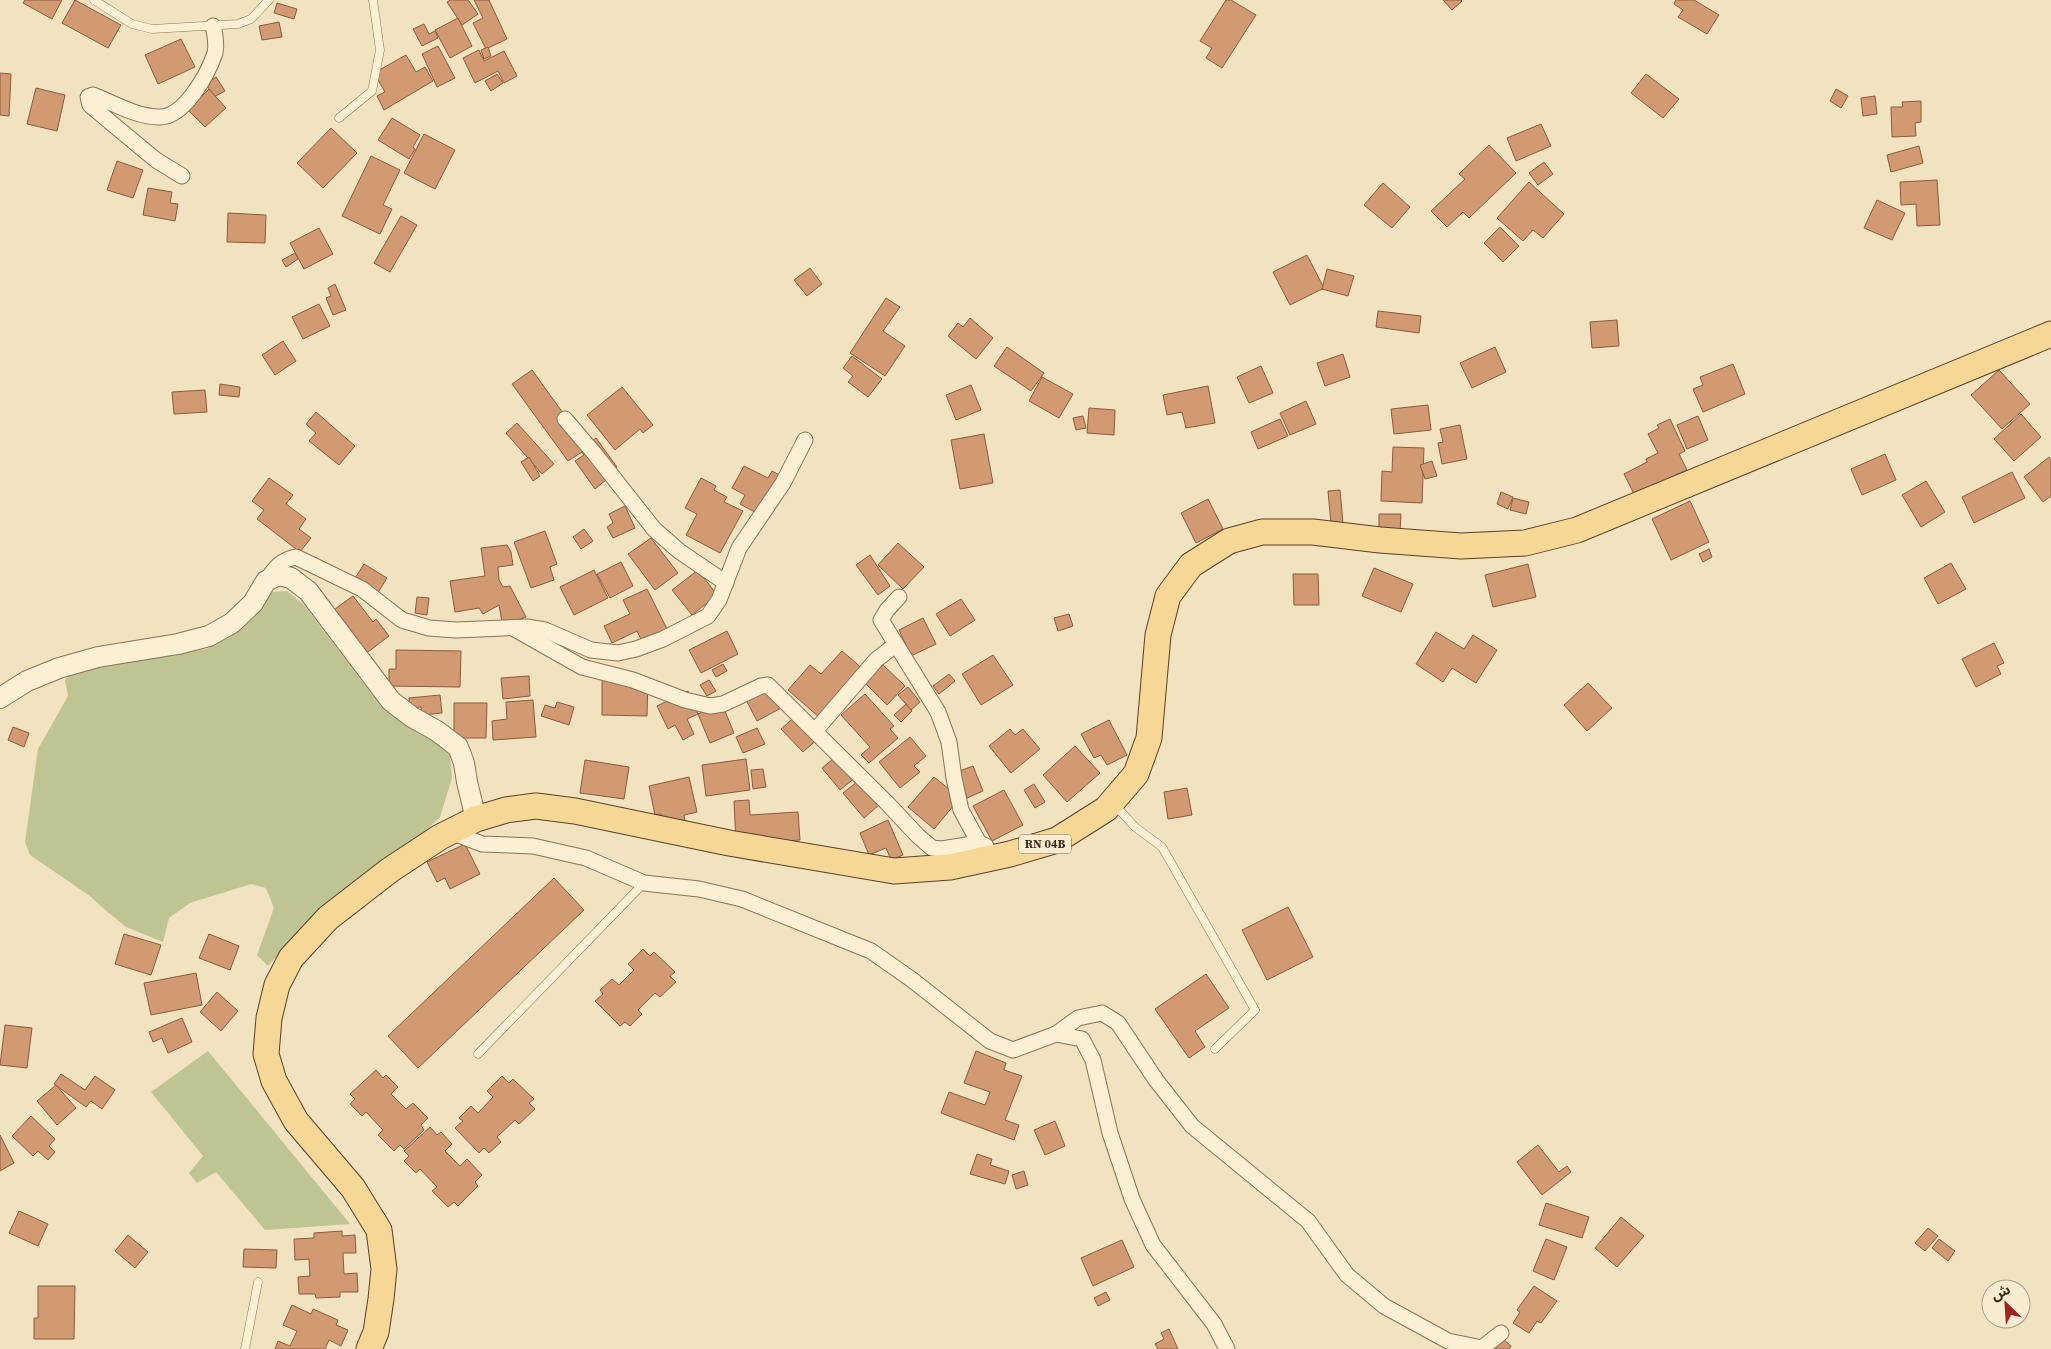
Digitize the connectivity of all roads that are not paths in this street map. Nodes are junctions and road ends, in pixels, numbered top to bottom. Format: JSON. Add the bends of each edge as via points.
{"nodes":[{"id":1,"x":94,"y":0,"type":"edge"},
{"id":2,"x":269,"y":0,"type":"edge"},
{"id":3,"x":373,"y":0,"type":"edge"},
{"id":4,"x":213,"y":26,"type":"junction"},
{"id":5,"x":340,"y":118,"type":"dead end"},
{"id":6,"x":182,"y":176,"type":"dead end"},
{"id":7,"x":2051,"y":334,"type":"edge"},
{"id":8,"x":565,"y":419,"type":"dead end"},
{"id":9,"x":805,"y":440,"type":"dead end"},
{"id":10,"x":266,"y":581,"type":"junction"},
{"id":11,"x":726,"y":583,"type":"junction"},
{"id":12,"x":898,"y":597,"type":"dead end"},
{"id":13,"x":512,"y":627,"type":"junction"},
{"id":14,"x":895,"y":645,"type":"junction"},
{"id":15,"x":0,"y":698,"type":"edge"},
{"id":16,"x":815,"y":731,"type":"junction"},
{"id":17,"x":1111,"y":802,"type":"junction"},
{"id":18,"x":476,"y":819,"type":"junction"},
{"id":19,"x":451,"y":832,"type":"junction"},
{"id":20,"x":979,"y":844,"type":"junction"},
{"id":21,"x":1010,"y":854,"type":"junction"},
{"id":22,"x":644,"y":883,"type":"junction"},
{"id":23,"x":1056,"y":1034,"type":"junction"},
{"id":24,"x":1215,"y":1049,"type":"dead end"},
{"id":25,"x":478,"y":1054,"type":"dead end"},
{"id":26,"x":258,"y":1282,"type":"dead end"},
{"id":27,"x":1501,"y":1333,"type":"dead end"},
{"id":28,"x":244,"y":1349,"type":"edge"},
{"id":29,"x":369,"y":1349,"type":"edge"},
{"id":30,"x":1227,"y":1349,"type":"edge"}],
"edges":[{"from":1,"to":4,"type":"lane","via":[[132,24],[152,29]]},
{"from":2,"to":4,"type":"lane","via":[[251,19],[238,24]]},
{"from":3,"to":5,"type":"lane","via":[[380,50],[372,91]]},
{"from":4,"to":6,"type":"street","via":[[215,52],[189,101],[175,113],[161,117],[144,115],[93,94],[88,97],[90,104],[115,126],[156,160]]},
{"from":7,"to":17,"type":"main road","number":"RN 04B","via":[[1576,530],[1524,543],[1461,546],[1313,532],[1262,532],[1229,541],[1191,565],[1168,596],[1158,636],[1149,738],[1136,774]]},
{"from":8,"to":11,"type":"street","via":[[654,528],[678,551]]},
{"from":9,"to":11,"type":"street","via":[[783,483],[740,548]]},
{"from":10,"to":13,"type":"street","via":[[278,564],[285,559],[296,558],[362,589],[402,620],[429,628],[456,630]]},
{"from":10,"to":15,"type":"street","via":[[253,603],[232,623],[209,636],[98,657],[63,667],[27,680]]},
{"from":10,"to":18,"type":"street","via":[[279,575],[291,578],[308,591],[391,701],[458,747]]},
{"from":11,"to":13,"type":"street","via":[[708,616],[664,639],[618,653],[591,650],[545,630]]},
{"from":12,"to":14,"type":"street","via":[[881,620]]},
{"from":13,"to":16,"type":"street","via":[[582,667],[710,706],[724,704],[768,685]]},
{"from":14,"to":16,"type":"street","via":[[876,660]]},
{"from":14,"to":20,"type":"street","via":[[938,712],[949,742],[961,810]]},
{"from":16,"to":20,"type":"street","via":[[932,848]]},
{"from":17,"to":21,"type":"main road","number":"RN 04B","via":[[1106,809],[1057,840]]},
{"from":17,"to":24,"type":"lane","via":[[1135,827],[1162,847],[1254,1010]]},
{"from":18,"to":19,"type":"main road","number":"RN 04B"},
{"from":18,"to":21,"type":"main road","number":"RN 04B","via":[[536,806],[894,871],[950,866]]},
{"from":19,"to":22,"type":"street","via":[[482,844],[532,846],[586,858]]},
{"from":19,"to":29,"type":"main road","number":"RN 04B","via":[[390,870],[328,918],[291,958],[277,985],[270,1018],[266,1054],[274,1081],[296,1121],[353,1188],[379,1230],[384,1269],[376,1332]]},
{"from":20,"to":21,"type":"street"},
{"from":22,"to":23,"type":"street","via":[[699,889],[742,899],[871,951],[990,1041],[1013,1050]]},
{"from":22,"to":25,"type":"lane"},
{"from":23,"to":27,"type":"street","via":[[1078,1018],[1102,1013],[1118,1023],[1192,1126],[1308,1221],[1348,1275],[1384,1306],[1448,1341],[1482,1348]]},
{"from":23,"to":30,"type":"street","via":[[1082,1039],[1093,1060],[1110,1132],[1132,1199],[1154,1245],[1214,1324]]},
{"from":26,"to":28,"type":"lane"}]}
